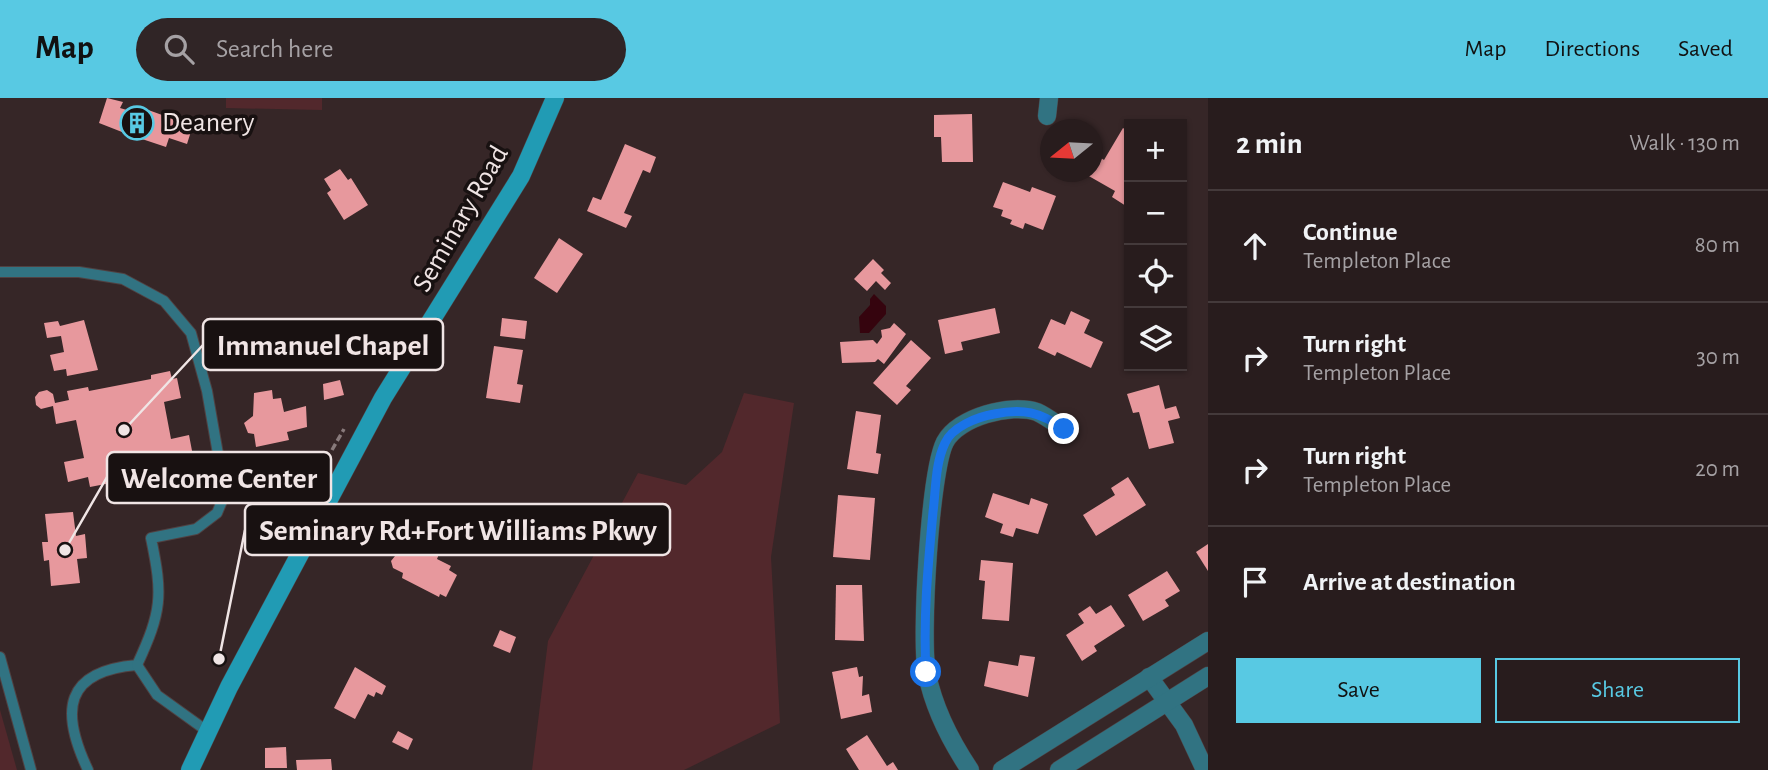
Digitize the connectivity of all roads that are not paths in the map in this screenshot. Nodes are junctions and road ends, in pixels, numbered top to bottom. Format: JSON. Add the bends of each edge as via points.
{"nodes":[{"id":1,"x":555,"y":98,"type":"edge"},
{"id":2,"x":1049,"y":98,"type":"edge"},
{"id":3,"x":1047,"y":117,"type":"dead end"},
{"id":4,"x":0,"y":272,"type":"edge"},
{"id":5,"x":1064,"y":429,"type":"dead end"},
{"id":6,"x":1208,"y":641,"type":"edge"},
{"id":7,"x":0,"y":657,"type":"edge"},
{"id":8,"x":137,"y":665,"type":"junction"},
{"id":9,"x":1208,"y":676,"type":"edge"},
{"id":10,"x":1149,"y":677,"type":"junction"},
{"id":11,"x":1165,"y":701,"type":"junction"},
{"id":12,"x":207,"y":731,"type":"junction"},
{"id":13,"x":31,"y":770,"type":"edge"},
{"id":14,"x":88,"y":770,"type":"edge"},
{"id":15,"x":190,"y":770,"type":"edge"},
{"id":16,"x":970,"y":770,"type":"edge"},
{"id":17,"x":1002,"y":770,"type":"edge"},
{"id":18,"x":1059,"y":770,"type":"edge"},
{"id":19,"x":1205,"y":770,"type":"edge"}],
"edges":[{"from":1,"to":12,"type":"main road","name":"Seminary Road","via":[[521,176],[383,398]]},
{"from":2,"to":3,"type":"street"},
{"from":4,"to":8,"type":"lane","via":[[79,272],[123,279],[164,301],[191,333],[225,494],[217,513],[196,529],[151,538],[160,578],[157,622]]},
{"from":5,"to":16,"type":"street","via":[[1035,412],[987,415],[963,425],[946,440],[938,463],[925,607],[926,672],[948,736]]},
{"from":6,"to":10,"type":"street"},
{"from":7,"to":13,"type":"lane"},
{"from":8,"to":12,"type":"lane","via":[[157,695]]},
{"from":8,"to":14,"type":"lane","via":[[107,667],[83,683],[72,707],[72,737]]},
{"from":9,"to":11,"type":"street"},
{"from":10,"to":11,"type":"street"},
{"from":10,"to":17,"type":"street"},
{"from":11,"to":18,"type":"street"},
{"from":11,"to":19,"type":"street","via":[[1184,725]]},
{"from":12,"to":15,"type":"main road","name":"Seminary Road"}]}
